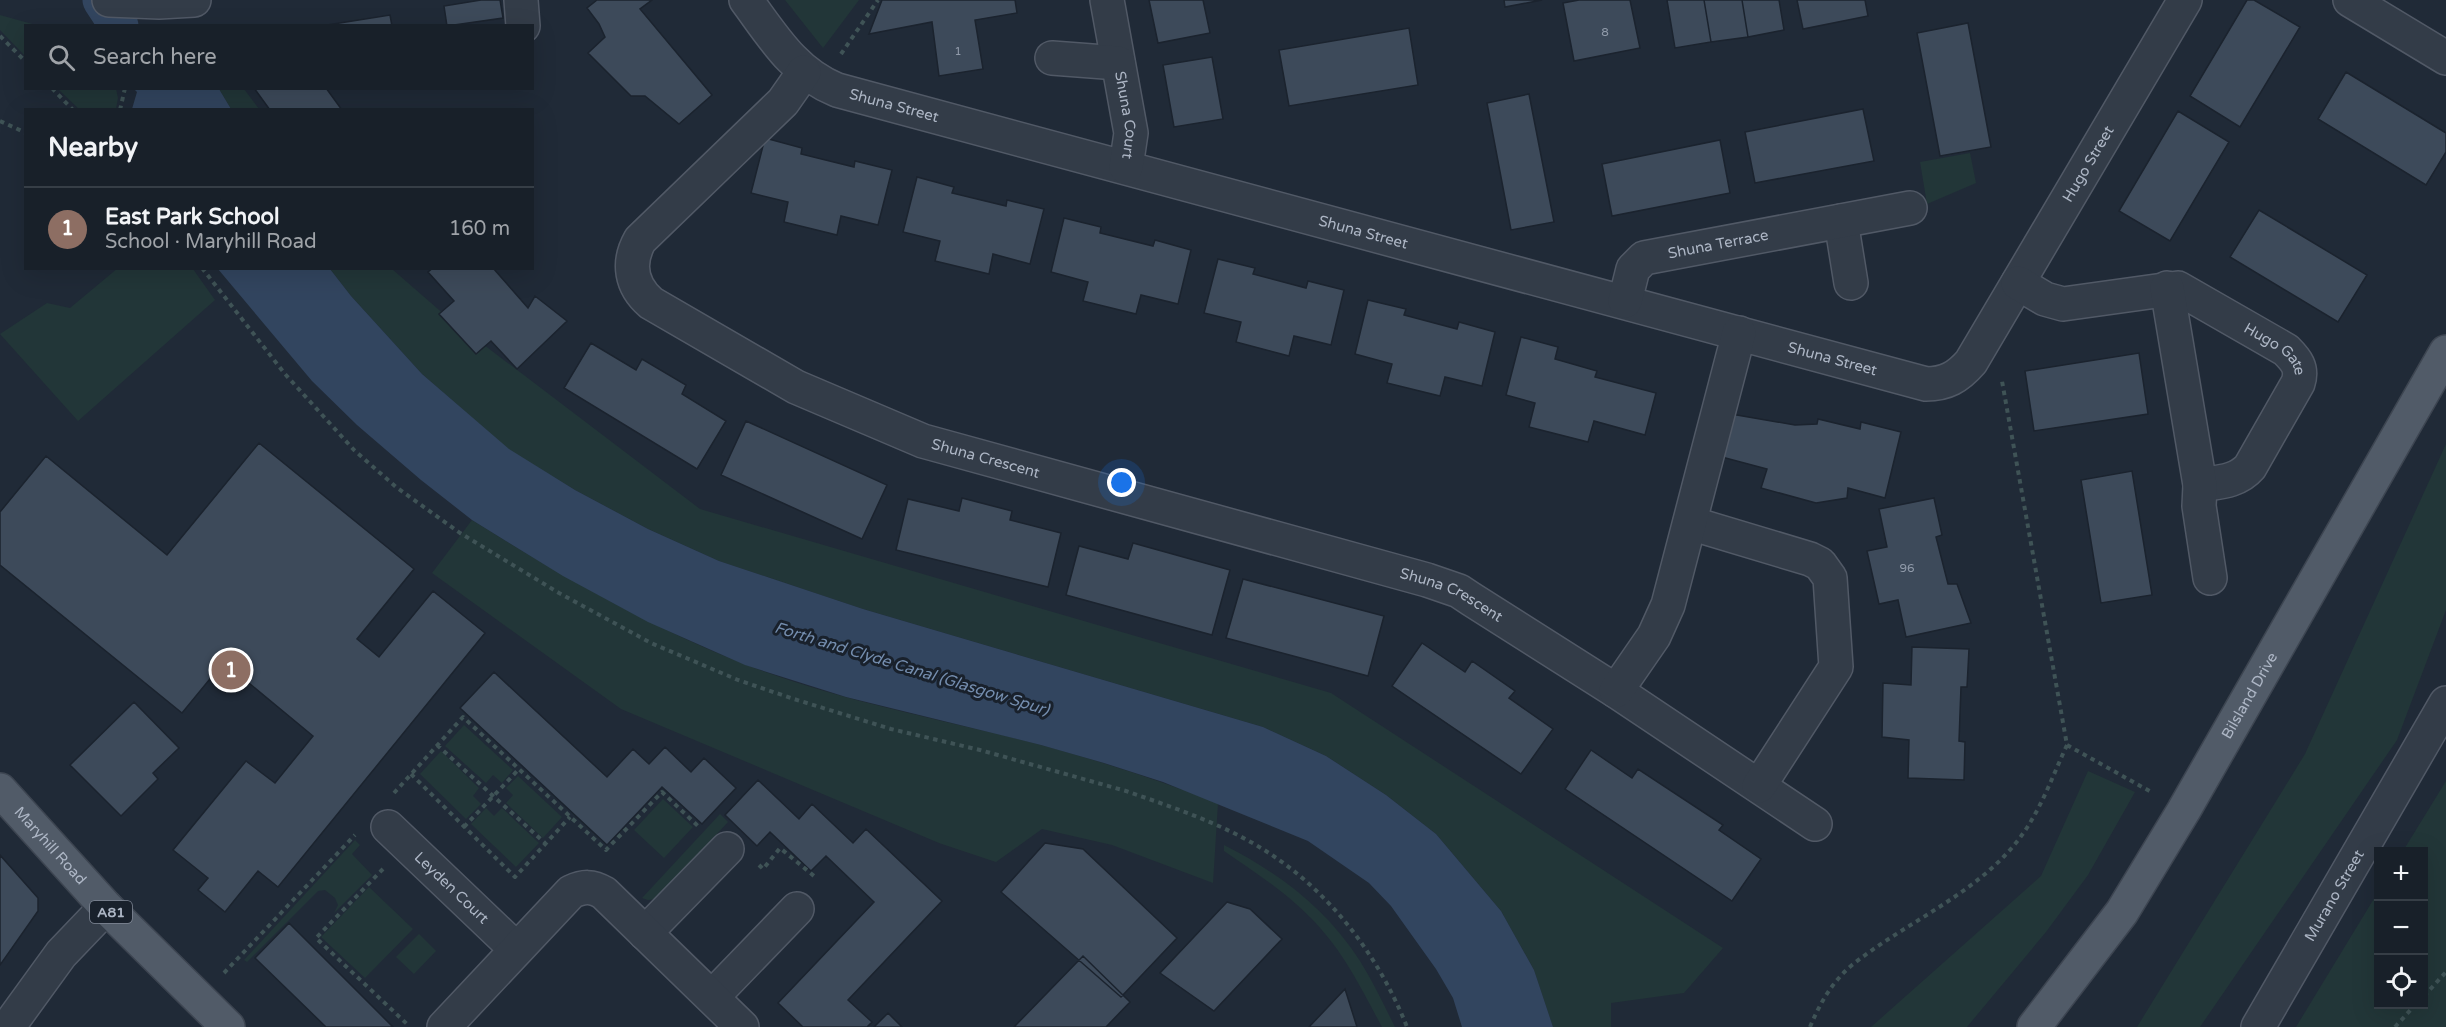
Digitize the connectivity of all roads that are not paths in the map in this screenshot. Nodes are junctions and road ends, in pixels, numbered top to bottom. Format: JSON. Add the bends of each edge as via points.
{"nodes":[{"id":1,"x":109,"y":0,"type":"edge"},
{"id":2,"x":194,"y":0,"type":"edge"},
{"id":3,"x":521,"y":0,"type":"edge"},
{"id":4,"x":746,"y":0,"type":"edge"},
{"id":5,"x":1107,"y":0,"type":"edge"},
{"id":6,"x":2185,"y":0,"type":"edge"},
{"id":7,"x":2351,"y":0,"type":"edge"},
{"id":8,"x":182,"y":1,"type":"edge"},
{"id":9,"x":523,"y":24,"type":"edge"},
{"id":10,"x":1052,"y":58,"type":"dead end"},
{"id":11,"x":2446,"y":58,"type":"edge"},
{"id":12,"x":1118,"y":63,"type":"junction"},
{"id":13,"x":812,"y":78,"type":"junction"},
{"id":14,"x":1126,"y":167,"type":"junction"},
{"id":15,"x":1910,"y":208,"type":"dead end"},
{"id":16,"x":1841,"y":221,"type":"junction"},
{"id":17,"x":2018,"y":283,"type":"junction"},
{"id":18,"x":1851,"y":284,"type":"dead end"},
{"id":19,"x":2167,"y":288,"type":"junction"},
{"id":20,"x":1625,"y":301,"type":"junction"},
{"id":21,"x":1992,"y":327,"type":"joint"},
{"id":22,"x":1739,"y":333,"type":"junction"},
{"id":23,"x":2446,"y":352,"type":"edge"},
{"id":24,"x":2200,"y":485,"type":"junction"},
{"id":25,"x":1690,"y":523,"type":"junction"},
{"id":26,"x":2210,"y":578,"type":"dead end"},
{"id":27,"x":1616,"y":691,"type":"junction"},
{"id":28,"x":2446,"y":703,"type":"edge"},
{"id":29,"x":1759,"y":786,"type":"junction"},
{"id":30,"x":0,"y":790,"type":"edge"},
{"id":31,"x":1815,"y":824,"type":"dead end"},
{"id":32,"x":389,"y":829,"type":"road end"},
{"id":33,"x":727,"y":849,"type":"road end"},
{"id":34,"x":106,"y":907,"type":"junction"},
{"id":35,"x":797,"y":909,"type":"road end"},
{"id":36,"x":645,"y":933,"type":"junction"},
{"id":37,"x":516,"y":949,"type":"junction"},
{"id":38,"x":712,"y":997,"type":"junction"},
{"id":39,"x":8,"y":1027,"type":"edge"},
{"id":40,"x":228,"y":1027,"type":"edge"},
{"id":41,"x":444,"y":1027,"type":"edge"},
{"id":42,"x":742,"y":1027,"type":"edge"},
{"id":43,"x":2034,"y":1027,"type":"edge"},
{"id":44,"x":2258,"y":1027,"type":"edge"}],
"edges":[{"from":1,"to":8,"type":"street"},
{"from":2,"to":8,"type":"street"},
{"from":3,"to":9,"type":"street"},
{"from":4,"to":13,"type":"street","via":[[788,56]]},
{"from":5,"to":12,"type":"street","name":"Shuna Court"},
{"from":6,"to":17,"type":"street","name":"Hugo Street"},
{"from":7,"to":11,"type":"street"},
{"from":10,"to":12,"type":"street","name":"Shuna Court"},
{"from":12,"to":14,"type":"street","name":"Shuna Court","via":[[1131,134]]},
{"from":13,"to":14,"type":"street","name":"Shuna Street"},
{"from":13,"to":27,"type":"street","name":"Shuna Crescent","via":[[640,240],[632,258],[633,279],[651,303],[803,390],[913,438],[1459,591]]},
{"from":14,"to":20,"type":"street","name":"Shuna Street"},
{"from":15,"to":16,"type":"street","name":"Shuna Terrace"},
{"from":16,"to":18,"type":"street"},
{"from":16,"to":20,"type":"street","name":"Shuna Terrace","via":[[1644,258],[1633,269]]},
{"from":17,"to":19,"type":"street","name":"Hugo Gate","via":[[2045,299],[2063,304]]},
{"from":17,"to":21,"type":"street","name":"Hugo Street"},
{"from":19,"to":24,"type":"street"},
{"from":19,"to":24,"type":"street","name":"Hugo Gate","via":[[2185,291],[2286,350],[2300,369],[2295,392],[2244,474]]},
{"from":20,"to":22,"type":"street","name":"Shuna Street"},
{"from":21,"to":22,"type":"street","name":"Shuna Street","via":[[1965,369],[1937,384]]},
{"from":22,"to":25,"type":"street"},
{"from":23,"to":43,"type":"main road","name":"Bilsland Drive","via":[[2122,912]]},
{"from":24,"to":26,"type":"street","via":[[2199,506]]},
{"from":25,"to":27,"type":"street","via":[[1664,617]]},
{"from":25,"to":29,"type":"street","via":[[1810,559],[1820,564],[1830,578],[1836,667]]},
{"from":27,"to":29,"type":"street","name":"Shuna Crescent"},
{"from":28,"to":44,"type":"street","name":"Murano Street"},
{"from":29,"to":31,"type":"street","name":"Shuna Crescent"},
{"from":30,"to":34,"type":"main road","name":"Maryhill Road","number":"A81"},
{"from":32,"to":37,"type":"street","name":"Leyden Court"},
{"from":33,"to":36,"type":"street"},
{"from":34,"to":39,"type":"street","via":[[61,954]]},
{"from":34,"to":40,"type":"main road","name":"Maryhill Road","number":"A81"},
{"from":35,"to":38,"type":"street"},
{"from":36,"to":37,"type":"street","via":[[593,887],[571,892]]},
{"from":36,"to":38,"type":"street"},
{"from":37,"to":41,"type":"street"},
{"from":38,"to":42,"type":"street"}]}
